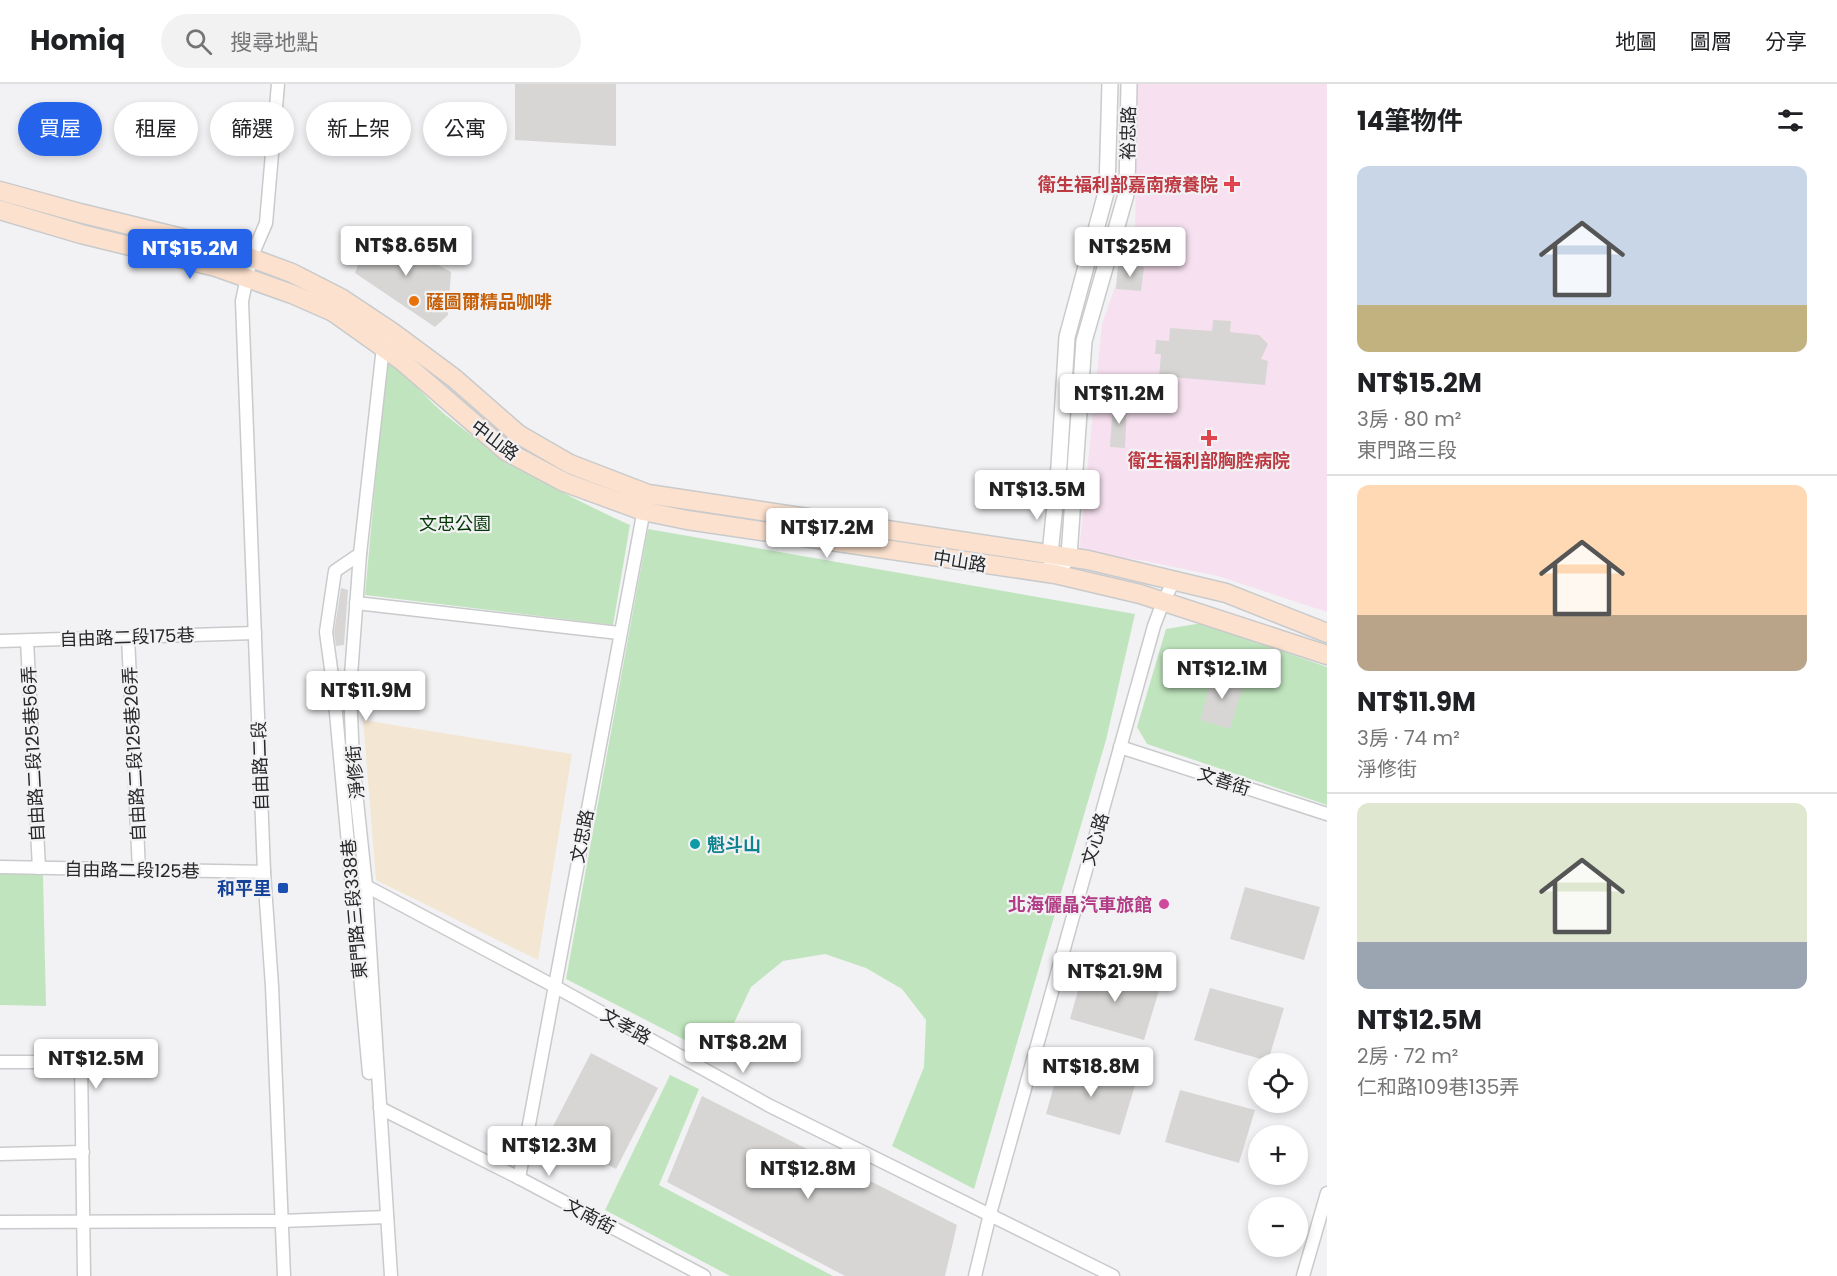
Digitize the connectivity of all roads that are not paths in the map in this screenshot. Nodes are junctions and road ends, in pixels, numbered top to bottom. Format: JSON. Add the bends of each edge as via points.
{"nodes":[{"id":1,"x":278,"y":84,"type":"edge"},
{"id":2,"x":1110,"y":84,"type":"edge"},
{"id":3,"x":1129,"y":84,"type":"edge"},
{"id":4,"x":0,"y":191,"type":"edge"},
{"id":5,"x":0,"y":210,"type":"edge"},
{"id":6,"x":251,"y":258,"type":"junction"},
{"id":7,"x":246,"y":277,"type":"junction"},
{"id":8,"x":387,"y":339,"type":"junction"},
{"id":9,"x":1075,"y":465,"type":"junction"},
{"id":10,"x":1059,"y":466,"type":"junction"},
{"id":11,"x":645,"y":503,"type":"junction"},
{"id":12,"x":360,"y":554,"type":"junction"},
{"id":13,"x":1050,"y":554,"type":"junction"},
{"id":14,"x":1070,"y":556,"type":"junction"},
{"id":15,"x":1055,"y":574,"type":"junction"},
{"id":16,"x":1175,"y":579,"type":"junction"},
{"id":17,"x":1163,"y":602,"type":"junction"},
{"id":18,"x":356,"y":603,"type":"junction"},
{"id":19,"x":255,"y":633,"type":"junction"},
{"id":20,"x":620,"y":633,"type":"junction"},
{"id":21,"x":1327,"y":633,"type":"edge"},
{"id":22,"x":129,"y":637,"type":"junction"},
{"id":23,"x":0,"y":641,"type":"edge"},
{"id":24,"x":27,"y":641,"type":"junction"},
{"id":25,"x":1327,"y":655,"type":"edge"},
{"id":26,"x":1120,"y":747,"type":"junction"},
{"id":27,"x":1327,"y":814,"type":"edge"},
{"id":28,"x":0,"y":867,"type":"edge"},
{"id":29,"x":39,"y":868,"type":"junction"},
{"id":30,"x":139,"y":870,"type":"junction"},
{"id":31,"x":264,"y":872,"type":"junction"},
{"id":32,"x":366,"y":886,"type":"junction"},
{"id":33,"x":554,"y":986,"type":"junction"},
{"id":34,"x":0,"y":1062,"type":"edge"},
{"id":35,"x":380,"y":1108,"type":"junction"},
{"id":36,"x":82,"y":1152,"type":"junction"},
{"id":37,"x":0,"y":1154,"type":"edge"},
{"id":38,"x":519,"y":1178,"type":"junction"},
{"id":39,"x":1327,"y":1193,"type":"edge"},
{"id":40,"x":990,"y":1214,"type":"junction"},
{"id":41,"x":387,"y":1217,"type":"junction"},
{"id":42,"x":282,"y":1221,"type":"junction"},
{"id":43,"x":0,"y":1222,"type":"edge"},
{"id":44,"x":83,"y":1222,"type":"junction"},
{"id":45,"x":84,"y":1276,"type":"edge"},
{"id":46,"x":285,"y":1276,"type":"edge"},
{"id":47,"x":391,"y":1276,"type":"edge"},
{"id":48,"x":704,"y":1276,"type":"edge"},
{"id":49,"x":975,"y":1276,"type":"edge"},
{"id":50,"x":1113,"y":1276,"type":"edge"},
{"id":51,"x":1303,"y":1276,"type":"edge"}],
"edges":[{"from":1,"to":6,"type":"street","name":"自由路二段","via":[[266,223]]},
{"from":2,"to":10,"type":"street","name":"裕忠路","via":[[1107,189],[1067,338]]},
{"from":3,"to":9,"type":"street","name":"裕忠路","via":[[1127,191],[1084,341]]},
{"from":4,"to":6,"type":"main road"},
{"from":5,"to":7,"type":"main road"},
{"from":6,"to":7,"type":"street","name":"自由路二段"},
{"from":6,"to":8,"type":"main road","via":[[341,298]]},
{"from":7,"to":8,"type":"main road"},
{"from":7,"to":19,"type":"street","name":"自由路二段","via":[[242,301]]},
{"from":8,"to":11,"type":"main road","name":"中山路","via":[[402,361],[506,452],[564,482]]},
{"from":8,"to":12,"type":"street","name":"淨修街"},
{"from":9,"to":10,"type":"street"},
{"from":9,"to":14,"type":"street","name":"裕忠路"},
{"from":10,"to":13,"type":"street","name":"裕忠路"},
{"from":11,"to":13,"type":"main road","name":"中山路"},
{"from":11,"to":15,"type":"main road","name":"中山路"},
{"from":11,"to":20,"type":"street","name":"文忠路"},
{"from":12,"to":18,"type":"street","name":"淨修街"},
{"from":12,"to":35,"type":"street","name":"東門路三段338巷","via":[[334,571],[326,632],[371,1093]]},
{"from":13,"to":14,"type":"main road","name":"中山路"},
{"from":13,"to":15,"type":"street","name":"裕忠路"},
{"from":14,"to":15,"type":"street"},
{"from":14,"to":16,"type":"main road","name":"中山路"},
{"from":15,"to":17,"type":"main road","name":"中山路"},
{"from":16,"to":17,"type":"street","name":"文心路"},
{"from":16,"to":21,"type":"main road","name":"中山路","via":[[1226,593]]},
{"from":17,"to":25,"type":"main road","name":"中山路"},
{"from":17,"to":26,"type":"street","name":"文心路"},
{"from":18,"to":20,"type":"street"},
{"from":18,"to":32,"type":"street","name":"淨修街","via":[[350,689],[353,763]]},
{"from":19,"to":22,"type":"street","name":"自由路二段175巷"},
{"from":19,"to":31,"type":"street","name":"自由路二段"},
{"from":20,"to":33,"type":"street","name":"文忠路"},
{"from":22,"to":24,"type":"street","name":"自由路二段175巷"},
{"from":22,"to":30,"type":"street","name":"自由路二段125巷26弄"},
{"from":23,"to":24,"type":"street","name":"自由路二段175巷"},
{"from":24,"to":29,"type":"street","name":"自由路二段125巷56弄"},
{"from":26,"to":27,"type":"street","name":"文善街"},
{"from":26,"to":40,"type":"street","name":"文心路"},
{"from":28,"to":29,"type":"street","name":"自由路二段125巷"},
{"from":29,"to":30,"type":"street","name":"自由路二段125巷"},
{"from":30,"to":31,"type":"street","name":"自由路二段125巷"},
{"from":31,"to":42,"type":"street","name":"自由路二段"},
{"from":32,"to":33,"type":"street","name":"文孝路"},
{"from":32,"to":35,"type":"street","name":"淨修街"},
{"from":33,"to":38,"type":"street","name":"文忠路"},
{"from":33,"to":40,"type":"street","name":"文孝路","via":[[770,1106]]},
{"from":34,"to":36,"type":"street","via":[[81,1062]]},
{"from":35,"to":38,"type":"street","name":"文南街"},
{"from":35,"to":41,"type":"street","name":"東門路三段338巷"},
{"from":36,"to":37,"type":"street"},
{"from":36,"to":44,"type":"street"},
{"from":38,"to":48,"type":"street","name":"文南街"},
{"from":39,"to":51,"type":"street"},
{"from":40,"to":49,"type":"street","name":"文心路"},
{"from":40,"to":50,"type":"street","name":"文孝路"},
{"from":41,"to":42,"type":"street"},
{"from":41,"to":47,"type":"street","name":"東門路三段338巷"},
{"from":42,"to":44,"type":"street"},
{"from":42,"to":46,"type":"street","name":"自由路二段"},
{"from":43,"to":44,"type":"street"},
{"from":44,"to":45,"type":"street"}]}
